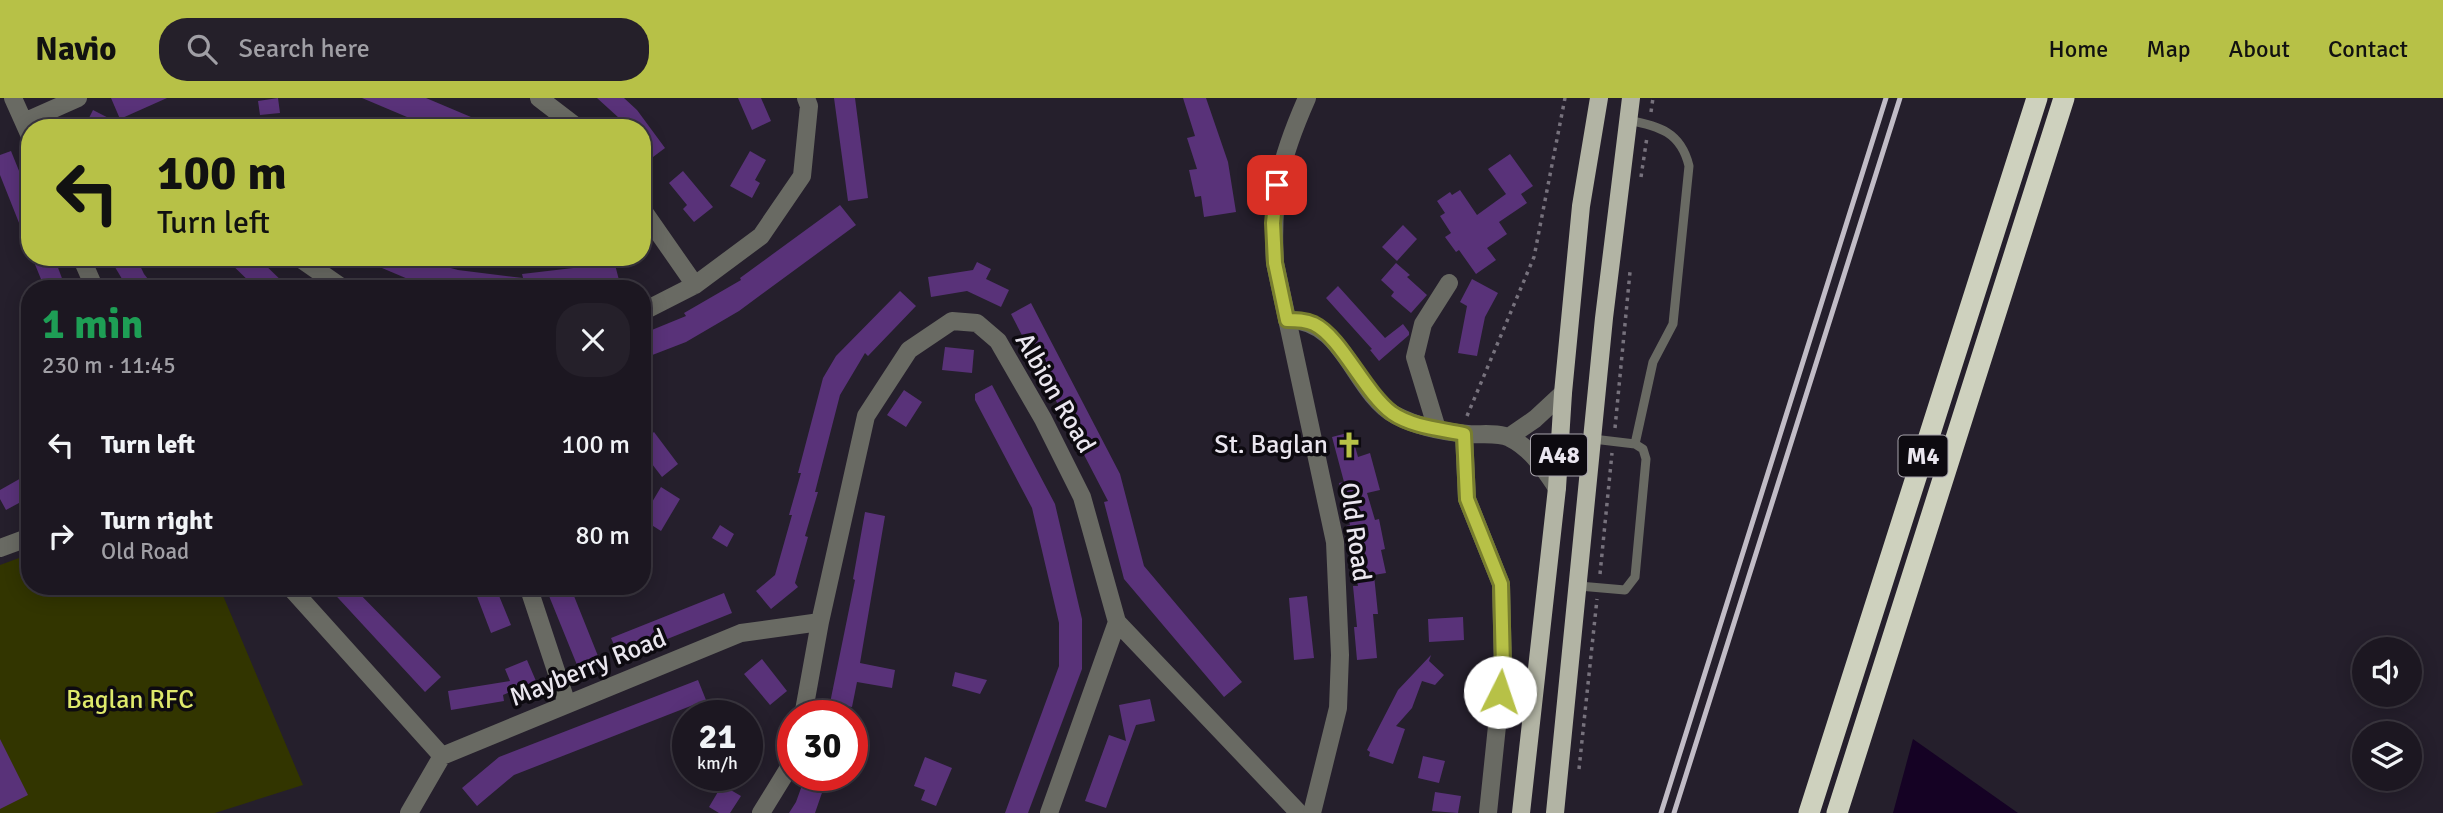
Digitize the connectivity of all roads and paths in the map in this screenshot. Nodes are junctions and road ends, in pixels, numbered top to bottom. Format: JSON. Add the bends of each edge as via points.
{"nodes":[{"id":1,"x":13,"y":98,"type":"edge"},
{"id":2,"x":78,"y":98,"type":"edge"},
{"id":3,"x":539,"y":98,"type":"edge"},
{"id":4,"x":806,"y":98,"type":"edge"},
{"id":5,"x":1307,"y":98,"type":"edge"},
{"id":6,"x":1565,"y":98,"type":"edge"},
{"id":7,"x":1600,"y":98,"type":"edge"},
{"id":8,"x":1631,"y":98,"type":"edge"},
{"id":9,"x":2037,"y":98,"type":"edge"},
{"id":10,"x":2064,"y":98,"type":"edge"},
{"id":11,"x":22,"y":119,"type":"edge"},
{"id":12,"x":43,"y":119,"type":"edge"},
{"id":13,"x":566,"y":119,"type":"edge"},
{"id":14,"x":1628,"y":120,"type":"junction"},
{"id":15,"x":651,"y":222,"type":"edge"},
{"id":16,"x":311,"y":266,"type":"edge"},
{"id":17,"x":331,"y":280,"type":"edge"},
{"id":18,"x":1449,"y":283,"type":"dead end"},
{"id":19,"x":695,"y":285,"type":"junction"},
{"id":20,"x":651,"y":307,"type":"edge"},
{"id":21,"x":1287,"y":320,"type":"junction"},
{"id":22,"x":1563,"y":393,"type":"junction"},
{"id":23,"x":1437,"y":429,"type":"junction"},
{"id":24,"x":1464,"y":434,"type":"junction"},
{"id":25,"x":1509,"y":437,"type":"junction"},
{"id":26,"x":1593,"y":439,"type":"junction"},
{"id":27,"x":1636,"y":444,"type":"junction"},
{"id":28,"x":1557,"y":488,"type":"junction"},
{"id":29,"x":21,"y":540,"type":"edge"},
{"id":30,"x":0,"y":548,"type":"edge"},
{"id":31,"x":1578,"y":586,"type":"junction"},
{"id":32,"x":297,"y":595,"type":"edge"},
{"id":33,"x":531,"y":595,"type":"edge"},
{"id":34,"x":820,"y":622,"type":"junction"},
{"id":35,"x":1117,"y":622,"type":"junction"},
{"id":36,"x":806,"y":700,"type":"edge"},
{"id":37,"x":567,"y":704,"type":"junction"},
{"id":38,"x":442,"y":756,"type":"junction"},
{"id":39,"x":777,"y":787,"type":"edge"},
{"id":40,"x":409,"y":813,"type":"edge"},
{"id":41,"x":761,"y":813,"type":"edge"},
{"id":42,"x":1049,"y":813,"type":"edge"},
{"id":43,"x":1299,"y":813,"type":"edge"},
{"id":44,"x":1312,"y":813,"type":"edge"},
{"id":45,"x":1488,"y":813,"type":"edge"},
{"id":46,"x":1521,"y":813,"type":"edge"},
{"id":47,"x":1555,"y":813,"type":"edge"},
{"id":48,"x":1809,"y":813,"type":"edge"},
{"id":49,"x":1837,"y":813,"type":"edge"}],
"edges":[{"from":1,"to":11,"type":"street"},
{"from":2,"to":12,"type":"street"},
{"from":3,"to":13,"type":"street"},
{"from":4,"to":19,"type":"street","via":[[802,176],[761,236]]},
{"from":5,"to":21,"type":"street","name":"Old Road","via":[[1289,138],[1273,223],[1275,263]]},
{"from":6,"to":24,"type":"path","via":[[1534,257],[1465,420]]},
{"from":7,"to":22,"type":"main road","number":"A48","via":[[1581,206]]},
{"from":8,"to":14,"type":"main road","number":"A48"},
{"from":9,"to":48,"type":"highway","number":"M4"},
{"from":10,"to":49,"type":"highway","number":"M4"},
{"from":14,"to":26,"type":"main road","number":"A48"},
{"from":14,"to":27,"type":"lane","via":[[1665,130],[1677,141],[1689,166],[1673,324],[1653,362]]},
{"from":15,"to":19,"type":"street"},
{"from":16,"to":17,"type":"street"},
{"from":18,"to":23,"type":"street","via":[[1423,324],[1415,357]]},
{"from":19,"to":20,"type":"street"},
{"from":21,"to":23,"type":"street","via":[[1315,324],[1332,339],[1393,414]]},
{"from":21,"to":44,"type":"street","name":"Old Road","via":[[1335,542],[1338,708]]},
{"from":22,"to":25,"type":"street"},
{"from":22,"to":28,"type":"main road","number":"A48"},
{"from":23,"to":24,"type":"street"},
{"from":24,"to":25,"type":"street"},
{"from":24,"to":45,"type":"street","via":[[1467,499],[1501,584],[1503,668]]},
{"from":25,"to":28,"type":"street","via":[[1539,462]]},
{"from":26,"to":27,"type":"lane"},
{"from":26,"to":31,"type":"main road","number":"A48"},
{"from":27,"to":31,"type":"lane","via":[[1646,459],[1635,577],[1625,590]]},
{"from":28,"to":46,"type":"main road","number":"A48"},
{"from":29,"to":30,"type":"street"},
{"from":31,"to":47,"type":"main road","number":"A48"},
{"from":32,"to":38,"type":"street"},
{"from":33,"to":37,"type":"street"},
{"from":34,"to":35,"type":"street","name":"Albion Road","via":[[866,416],[909,350],[952,321],[976,323],[998,341],[1043,419],[1082,497]]},
{"from":34,"to":36,"type":"street","name":"Albion Road"},
{"from":34,"to":37,"type":"street","name":"Mayberry Road","via":[[741,633]]},
{"from":35,"to":42,"type":"street"},
{"from":35,"to":43,"type":"street"},
{"from":37,"to":38,"type":"street","name":"Mayberry Road"},
{"from":38,"to":40,"type":"street"},
{"from":39,"to":41,"type":"street"}]}
